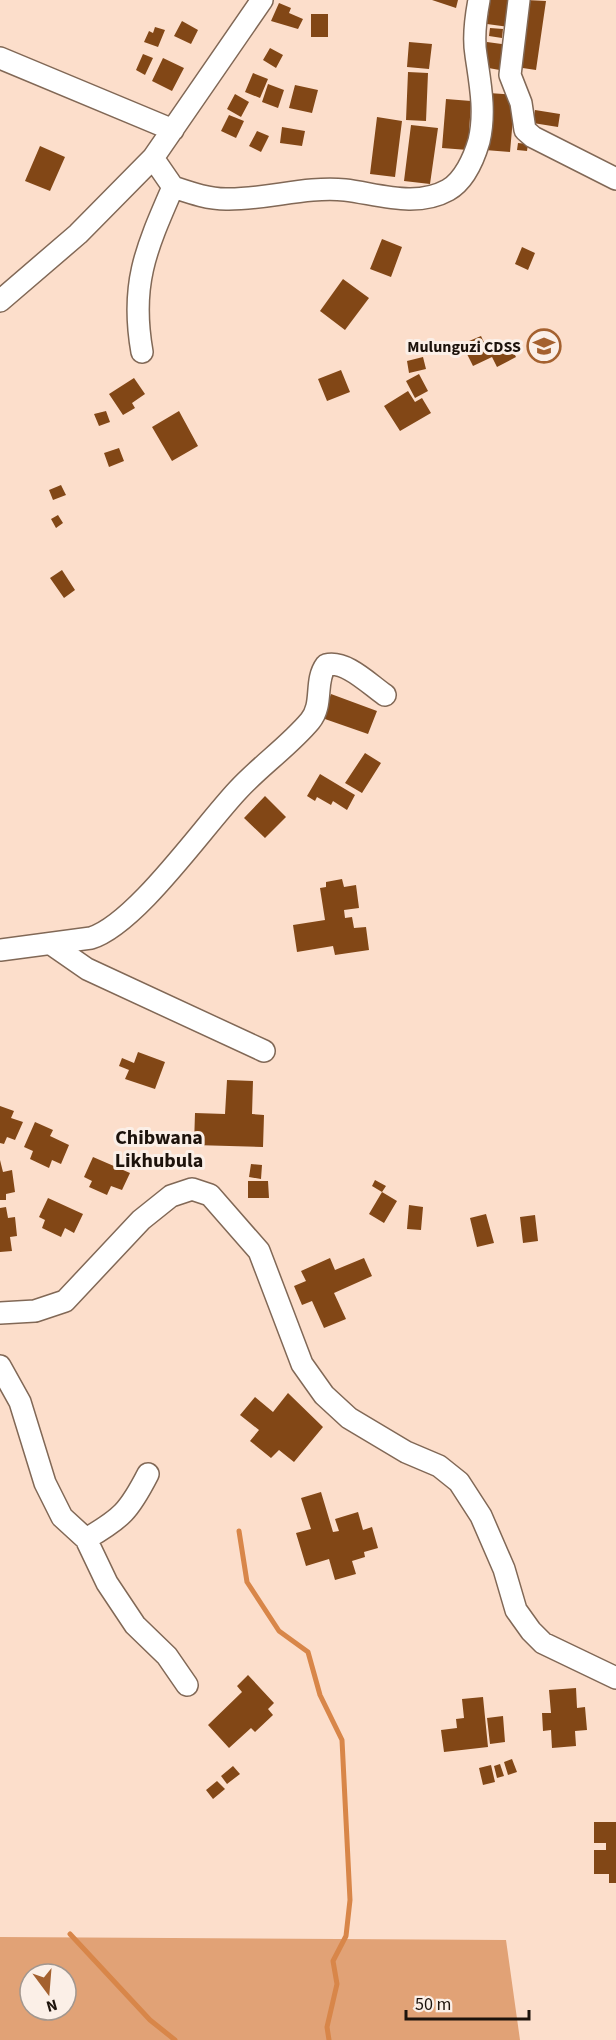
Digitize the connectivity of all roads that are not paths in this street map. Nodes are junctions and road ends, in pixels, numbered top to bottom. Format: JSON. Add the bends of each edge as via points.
{"nodes":[{"id":1,"x":262,"y":0,"type":"edge"},
{"id":2,"x":479,"y":0,"type":"edge"},
{"id":3,"x":519,"y":0,"type":"edge"},
{"id":4,"x":0,"y":58,"type":"edge"},
{"id":5,"x":173,"y":130,"type":"junction"},
{"id":6,"x":153,"y":158,"type":"junction"},
{"id":7,"x":616,"y":179,"type":"edge"},
{"id":8,"x":173,"y":188,"type":"junction"},
{"id":9,"x":0,"y":301,"type":"edge"},
{"id":10,"x":142,"y":352,"type":"dead end"},
{"id":11,"x":385,"y":695,"type":"dead end"},
{"id":12,"x":51,"y":944,"type":"junction"},
{"id":13,"x":0,"y":950,"type":"edge"},
{"id":14,"x":264,"y":1051,"type":"dead end"},
{"id":15,"x":0,"y":1313,"type":"edge"},
{"id":16,"x":0,"y":1366,"type":"edge"},
{"id":17,"x":148,"y":1474,"type":"dead end"},
{"id":18,"x":86,"y":1539,"type":"junction"},
{"id":19,"x":616,"y":1678,"type":"edge"},
{"id":20,"x":187,"y":1685,"type":"dead end"}],
"edges":[{"from":1,"to":5,"type":"street"},
{"from":2,"to":8,"type":"street","via":[[475,52],[483,108],[479,141],[465,174],[449,189],[432,196],[405,199],[342,190],[227,199]]},
{"from":3,"to":7,"type":"street","via":[[510,75],[521,103],[525,130]]},
{"from":4,"to":5,"type":"street"},
{"from":5,"to":6,"type":"street"},
{"from":6,"to":8,"type":"street"},
{"from":6,"to":9,"type":"street","via":[[78,234]]},
{"from":8,"to":10,"type":"street","via":[[144,255],[137,312]]},
{"from":11,"to":12,"type":"street","via":[[344,666],[326,665],[319,676],[319,698],[311,719],[238,790],[121,921],[106,933]]},
{"from":12,"to":13,"type":"street"},
{"from":12,"to":14,"type":"street","via":[[87,969]]},
{"from":15,"to":19,"type":"street","via":[[35,1311],[65,1301],[141,1220],[171,1196],[192,1189],[210,1195],[259,1251],[302,1364],[324,1395],[349,1418],[406,1452],[439,1466],[459,1482],[481,1516],[504,1569],[516,1610],[531,1631],[543,1643]]},
{"from":16,"to":18,"type":"street","via":[[21,1402],[45,1483],[62,1517]]},
{"from":17,"to":18,"type":"street","via":[[133,1503],[118,1520]]},
{"from":18,"to":20,"type":"street","via":[[107,1584],[135,1625],[167,1656]]}]}
